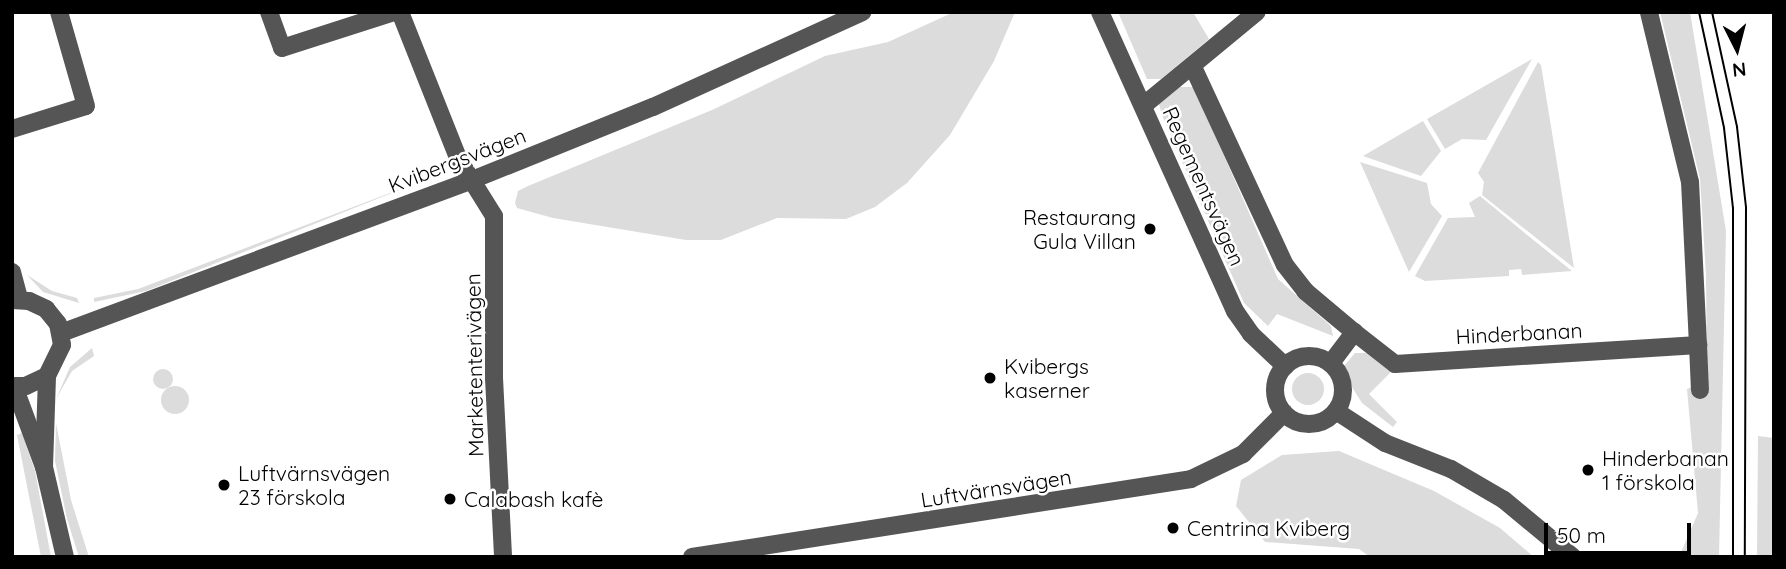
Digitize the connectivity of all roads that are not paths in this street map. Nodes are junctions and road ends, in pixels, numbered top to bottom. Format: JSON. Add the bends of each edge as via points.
{"nodes":[{"id":1,"x":59,"y":12,"type":"edge"},
{"id":2,"x":269,"y":12,"type":"edge"},
{"id":3,"x":394,"y":12,"type":"edge"},
{"id":4,"x":400,"y":12,"type":"edge"},
{"id":5,"x":862,"y":12,"type":"edge"},
{"id":6,"x":1100,"y":12,"type":"edge"},
{"id":7,"x":1257,"y":12,"type":"edge"},
{"id":8,"x":1649,"y":12,"type":"edge"},
{"id":9,"x":1194,"y":67,"type":"junction"},
{"id":10,"x":1144,"y":105,"type":"junction"},
{"id":11,"x":12,"y":130,"type":"edge"},
{"id":12,"x":472,"y":180,"type":"junction"},
{"id":13,"x":12,"y":272,"type":"edge"},
{"id":14,"x":16,"y":300,"type":"edge"},
{"id":15,"x":1354,"y":332,"type":"junction"},
{"id":16,"x":61,"y":333,"type":"junction"},
{"id":17,"x":1698,"y":345,"type":"junction"},
{"id":18,"x":1331,"y":363,"type":"junction"},
{"id":19,"x":1285,"y":366,"type":"junction"},
{"id":20,"x":47,"y":376,"type":"junction"},
{"id":21,"x":13,"y":386,"type":"edge"},
{"id":22,"x":1700,"y":390,"type":"dead end"},
{"id":23,"x":1336,"y":411,"type":"junction"},
{"id":24,"x":1284,"y":413,"type":"junction"},
{"id":25,"x":44,"y":467,"type":"junction"},
{"id":26,"x":65,"y":557,"type":"edge"},
{"id":27,"x":503,"y":557,"type":"edge"},
{"id":28,"x":692,"y":557,"type":"edge"},
{"id":29,"x":1573,"y":557,"type":"edge"}],
"edges":[{"from":1,"to":11,"type":"street","via":[[86,106]]},
{"from":2,"to":3,"type":"street","via":[[282,48]]},
{"from":4,"to":12,"type":"street","name":"Marketenterivägen","via":[[458,160]]},
{"from":5,"to":12,"type":"street","name":"Kvibergsvägen","via":[[653,107]]},
{"from":6,"to":10,"type":"street","name":"Regementsvägen"},
{"from":7,"to":9,"type":"street"},
{"from":8,"to":17,"type":"street","via":[[1690,182]]},
{"from":9,"to":10,"type":"street"},
{"from":9,"to":15,"type":"street","name":"Hinderbanan","via":[[1284,265],[1305,291]]},
{"from":10,"to":19,"type":"street","name":"Regementsvägen","via":[[1235,311],[1251,334]]},
{"from":12,"to":16,"type":"street","name":"Kvibergsvägen"},
{"from":12,"to":27,"type":"street","name":"Marketenterivägen","via":[[494,216],[494,379]]},
{"from":13,"to":14,"type":"street"},
{"from":14,"to":16,"type":"street","via":[[46,309]]},
{"from":15,"to":17,"type":"street","name":"Hinderbanan","via":[[1395,364]]},
{"from":15,"to":18,"type":"street"},
{"from":16,"to":20,"type":"street","via":[[60,356]]},
{"from":17,"to":22,"type":"street"},
{"from":18,"to":19,"type":"street","via":[[1309,356]]},
{"from":18,"to":23,"type":"street","via":[[1343,386]]},
{"from":19,"to":24,"type":"street","via":[[1275,390]]},
{"from":20,"to":21,"type":"street"},
{"from":20,"to":25,"type":"street"},
{"from":21,"to":25,"type":"street"},
{"from":23,"to":24,"type":"street","via":[[1311,424]]},
{"from":23,"to":29,"type":"street","via":[[1385,443],[1451,469],[1504,500]]},
{"from":24,"to":28,"type":"street","name":"Luftvärnsvägen","via":[[1243,454],[1191,479]]},
{"from":25,"to":26,"type":"street"}]}
